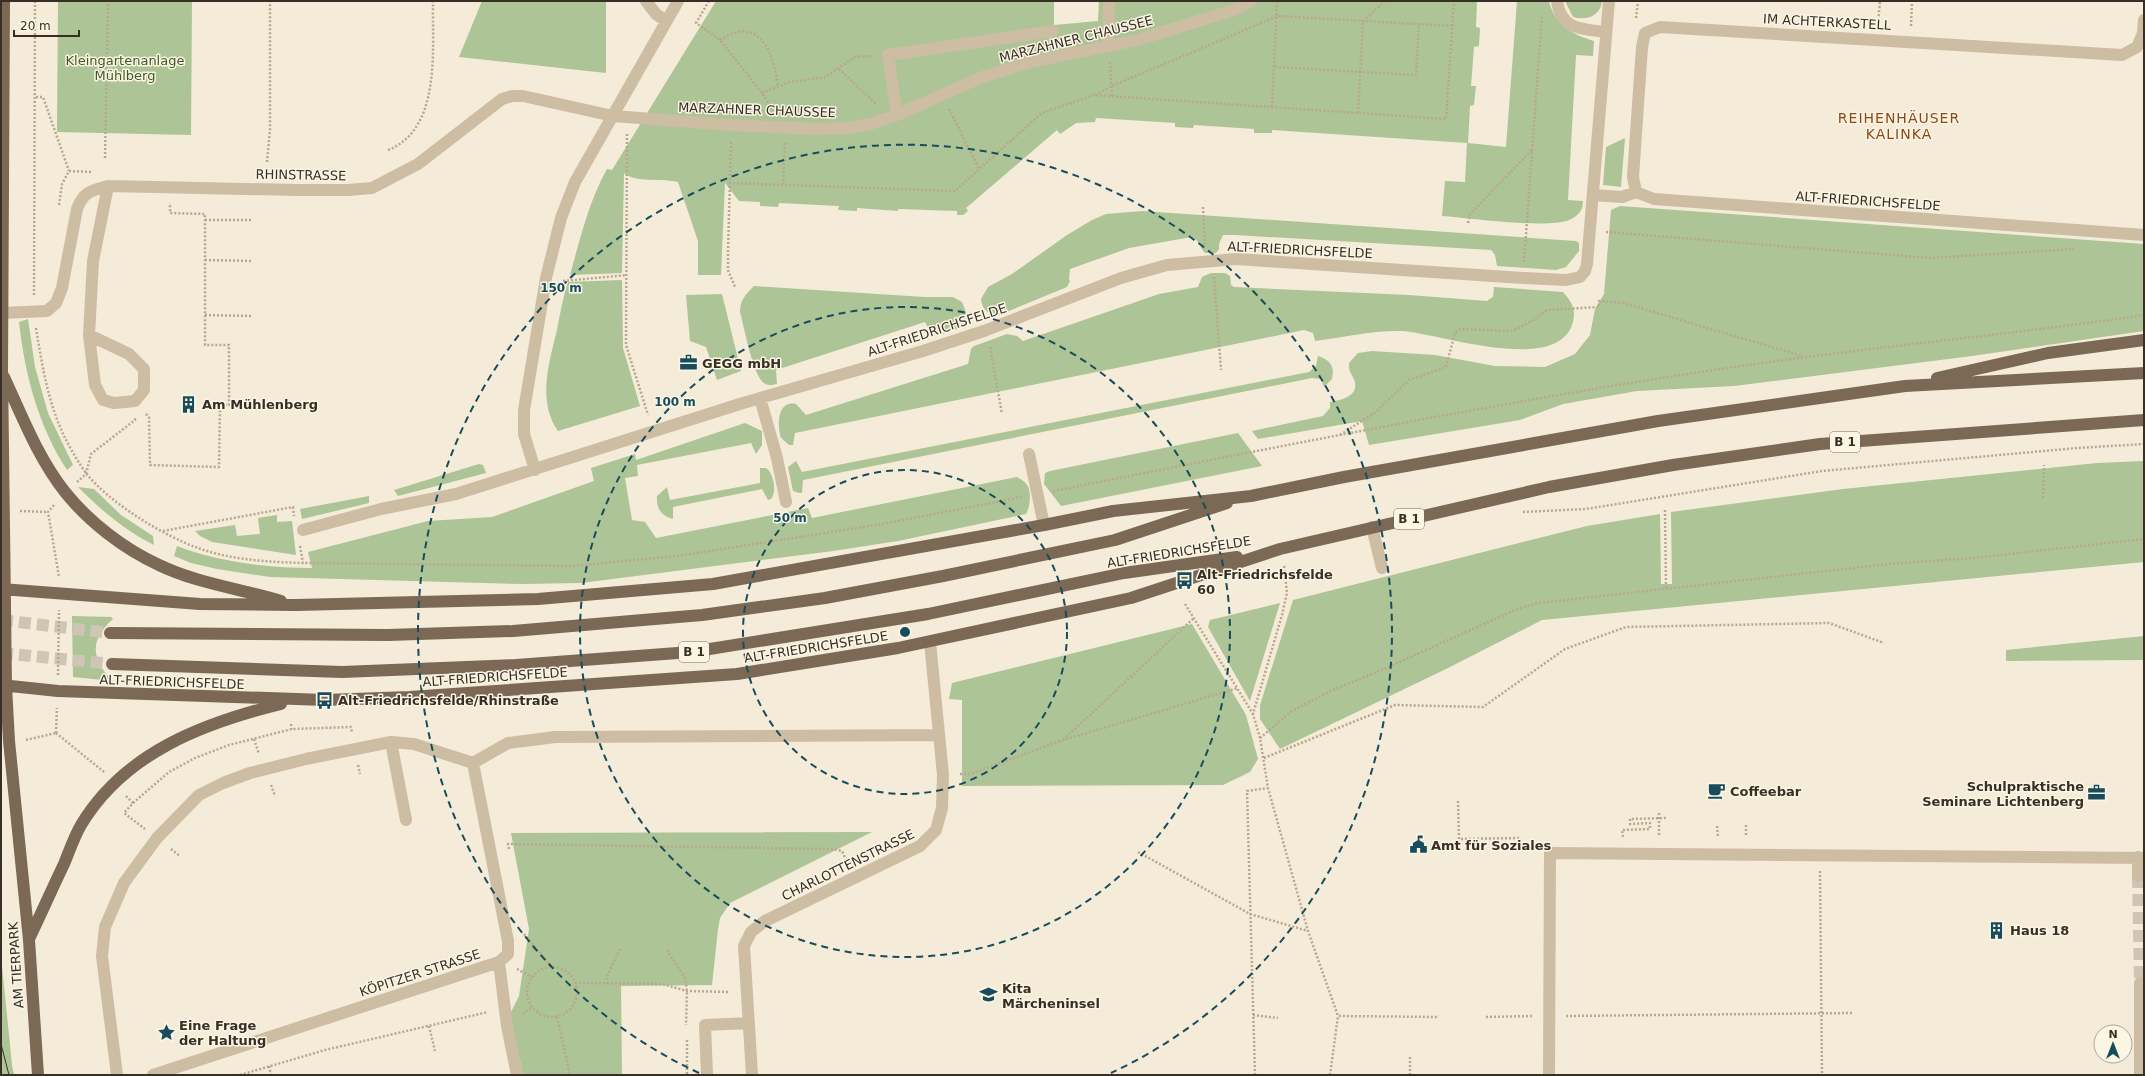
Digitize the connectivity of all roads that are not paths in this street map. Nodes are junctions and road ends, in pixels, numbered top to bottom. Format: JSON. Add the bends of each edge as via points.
{"nodes":[{"id":1,"x":4,"y":1,"type":"edge"},
{"id":2,"x":646,"y":1,"type":"edge"},
{"id":3,"x":678,"y":1,"type":"edge"},
{"id":4,"x":1109,"y":1,"type":"edge"},
{"id":5,"x":1251,"y":1,"type":"edge"},
{"id":6,"x":1557,"y":1,"type":"edge"},
{"id":7,"x":1609,"y":1,"type":"edge"},
{"id":8,"x":2144,"y":20,"type":"edge"},
{"id":9,"x":666,"y":21,"type":"junction"},
{"id":10,"x":1053,"y":31,"type":"dead end"},
{"id":11,"x":1606,"y":32,"type":"junction"},
{"id":12,"x":1108,"y":45,"type":"junction"},
{"id":13,"x":612,"y":116,"type":"junction"},
{"id":14,"x":894,"y":116,"type":"junction"},
{"id":15,"x":108,"y":186,"type":"junction"},
{"id":16,"x":1636,"y":192,"type":"junction"},
{"id":17,"x":1593,"y":195,"type":"junction"},
{"id":18,"x":2144,"y":235,"type":"edge"},
{"id":19,"x":2,"y":313,"type":"junction"},
{"id":20,"x":89,"y":335,"type":"junction"},
{"id":21,"x":2144,"y":340,"type":"edge"},
{"id":22,"x":2,"y":370,"type":"edge"},
{"id":23,"x":2144,"y":372,"type":"edge"},
{"id":24,"x":1905,"y":386,"type":"junction"},
{"id":25,"x":760,"y":398,"type":"junction"},
{"id":26,"x":2144,"y":420,"type":"edge"},
{"id":27,"x":1029,"y":454,"type":"dead end"},
{"id":28,"x":535,"y":470,"type":"junction"},
{"id":29,"x":1251,"y":496,"type":"junction"},
{"id":30,"x":786,"y":502,"type":"dead end"},
{"id":31,"x":1044,"y":525,"type":"junction"},
{"id":32,"x":1372,"y":527,"type":"junction"},
{"id":33,"x":304,"y":530,"type":"dead end"},
{"id":34,"x":1268,"y":552,"type":"junction"},
{"id":35,"x":1382,"y":568,"type":"dead end"},
{"id":36,"x":2,"y":590,"type":"edge"},
{"id":37,"x":296,"y":605,"type":"junction"},
{"id":38,"x":110,"y":633,"type":"tunnel mouth"},
{"id":39,"x":930,"y":642,"type":"junction"},
{"id":40,"x":112,"y":664,"type":"tunnel mouth"},
{"id":41,"x":3,"y":684,"type":"edge"},
{"id":42,"x":294,"y":700,"type":"junction"},
{"id":43,"x":938,"y":735,"type":"junction"},
{"id":44,"x":391,"y":742,"type":"junction"},
{"id":45,"x":473,"y":764,"type":"junction"},
{"id":46,"x":406,"y":820,"type":"dead end"},
{"id":47,"x":2141,"y":858,"type":"edge"},
{"id":48,"x":2138,"y":876,"type":"tunnel mouth"},
{"id":49,"x":29,"y":940,"type":"junction"},
{"id":50,"x":499,"y":962,"type":"junction"},
{"id":51,"x":2140,"y":982,"type":"dead end"},
{"id":52,"x":749,"y":1023,"type":"junction"},
{"id":53,"x":38,"y":1075,"type":"edge"},
{"id":54,"x":116,"y":1075,"type":"edge"},
{"id":55,"x":153,"y":1075,"type":"edge"},
{"id":56,"x":517,"y":1075,"type":"edge"},
{"id":57,"x":707,"y":1075,"type":"edge"},
{"id":58,"x":752,"y":1075,"type":"edge"},
{"id":59,"x":1549,"y":1075,"type":"edge"},
{"id":60,"x":2140,"y":1075,"type":"edge"}],
"edges":[{"from":1,"to":19,"type":"main road"},
{"from":2,"to":9,"type":"street","via":[[656,14]]},
{"from":3,"to":9,"type":"street"},
{"from":4,"to":12,"type":"street"},
{"from":5,"to":12,"type":"street","name":"MARZAHNER CHAUSSEE","via":[[1234,10],[1138,40]]},
{"from":6,"to":11,"type":"street","via":[[1564,20],[1572,27]]},
{"from":7,"to":11,"type":"street","name":"ALT-FRIEDRICHSFELDE"},
{"from":8,"to":16,"type":"street","name":"IM ACHTERKASTELL","via":[[2143,32],[2137,47],[2122,55],[1660,27],[1644,33],[1633,177]]},
{"from":9,"to":13,"type":"street"},
{"from":10,"to":14,"type":"street","via":[[888,55]]},
{"from":11,"to":17,"type":"street","name":"ALT-FRIEDRICHSFELDE"},
{"from":12,"to":14,"type":"street","name":"MARZAHNER CHAUSSEE","via":[[1027,62],[980,78]]},
{"from":13,"to":14,"type":"street","name":"MARZAHNER CHAUSSEE","via":[[816,129],[849,128]]},
{"from":13,"to":15,"type":"street","name":"RHINSTRASSE","via":[[523,96],[512,96],[502,99],[488,109],[418,164],[372,188],[297,190]]},
{"from":13,"to":28,"type":"street","via":[[575,182],[561,218],[546,278],[524,410],[524,434]]},
{"from":15,"to":19,"type":"street","name":"RHINSTRASSE","via":[[91,191],[82,197],[77,209],[62,288],[56,303],[47,311]]},
{"from":15,"to":20,"type":"street","via":[[93,261]]},
{"from":16,"to":17,"type":"street","via":[[1622,197]]},
{"from":16,"to":18,"type":"street","name":"ALT-FRIEDRICHSFELDE","via":[[1654,199]]},
{"from":17,"to":25,"type":"street","name":"ALT-FRIEDRICHSFELDE","via":[[1587,264],[1580,277],[1566,280],[1523,278],[1236,259],[1167,265],[1142,271],[984,331]]},
{"from":19,"to":22,"type":"main road"},
{"from":20,"to":20,"type":"street","via":[[95,385],[103,400],[114,403],[135,401],[144,390],[144,369],[130,354]]},
{"from":21,"to":24,"type":"main road","via":[[2048,353]]},
{"from":22,"to":36,"type":"main road","via":[[5,511]]},
{"from":22,"to":37,"type":"main road","via":[[24,420],[50,469],[65,492],[105,530],[159,565],[192,577]]},
{"from":23,"to":24,"type":"main road"},
{"from":24,"to":29,"type":"main road","via":[[1658,421]]},
{"from":25,"to":28,"type":"street","name":"ALT-FRIEDRICHSFELDE"},
{"from":25,"to":30,"type":"street","via":[[778,458]]},
{"from":26,"to":32,"type":"main road","number":"B 1","via":[[1820,444],[1673,464],[1549,487]]},
{"from":27,"to":31,"type":"street"},
{"from":28,"to":33,"type":"street","name":"ALT-FRIEDRICHSFELDE","via":[[456,494],[381,509]]},
{"from":29,"to":31,"type":"main road","via":[[1112,511]]},
{"from":29,"to":38,"type":"main road","name":"ALT-FRIEDRICHSFELDE","via":[[1115,540],[833,596],[702,615],[513,631],[388,636]]},
{"from":31,"to":37,"type":"main road","via":[[713,584],[538,599]]},
{"from":32,"to":34,"type":"main road","number":"B 1"},
{"from":32,"to":35,"type":"street"},
{"from":34,"to":39,"type":"main road","name":"ALT-FRIEDRICHSFELDE","via":[[1131,598]]},
{"from":34,"to":40,"type":"main road","name":"ALT-FRIEDRICHSFELDE","number":"B 1","via":[[1124,573],[928,614],[691,652],[516,665],[342,672]]},
{"from":36,"to":37,"type":"main road","via":[[200,604]]},
{"from":36,"to":41,"type":"main road","name":"AM TIERPARK"},
{"from":39,"to":42,"type":"main road","name":"ALT-FRIEDRICHSFELDE","via":[[730,674],[410,697]]},
{"from":39,"to":43,"type":"street","name":"CHARLOTTENSTRASSE"},
{"from":41,"to":42,"type":"main road","name":"ALT-FRIEDRICHSFELDE","via":[[58,691]]},
{"from":41,"to":49,"type":"main road","name":"AM TIERPARK"},
{"from":42,"to":49,"type":"main road","via":[[224,720],[174,740],[140,761],[102,797],[81,826]]},
{"from":43,"to":45,"type":"street","via":[[555,737],[508,742]]},
{"from":43,"to":52,"type":"street","name":"CHARLOTTENSTRASSE","via":[[943,775],[942,808],[936,830],[926,842],[765,921],[752,932],[744,946]]},
{"from":44,"to":45,"type":"street","via":[[414,744]]},
{"from":44,"to":46,"type":"street"},
{"from":44,"to":54,"type":"street","via":[[306,759],[250,773],[223,783],[199,795],[157,838],[124,883],[105,927],[102,956]]},
{"from":45,"to":50,"type":"street","name":"KÖPITZER STRASSE","via":[[508,941],[508,954]]},
{"from":47,"to":48,"type":"street"},
{"from":47,"to":59,"type":"street","via":[[1550,854]]},
{"from":49,"to":53,"type":"main road","name":"AM TIERPARK"},
{"from":50,"to":55,"type":"street","name":"KÖPITZER STRASSE"},
{"from":50,"to":56,"type":"street","via":[[504,1008]]},
{"from":51,"to":60,"type":"street"},
{"from":52,"to":57,"type":"street","via":[[705,1025]]},
{"from":52,"to":58,"type":"street","name":"CHARLOTTENSTRASSE"}]}
